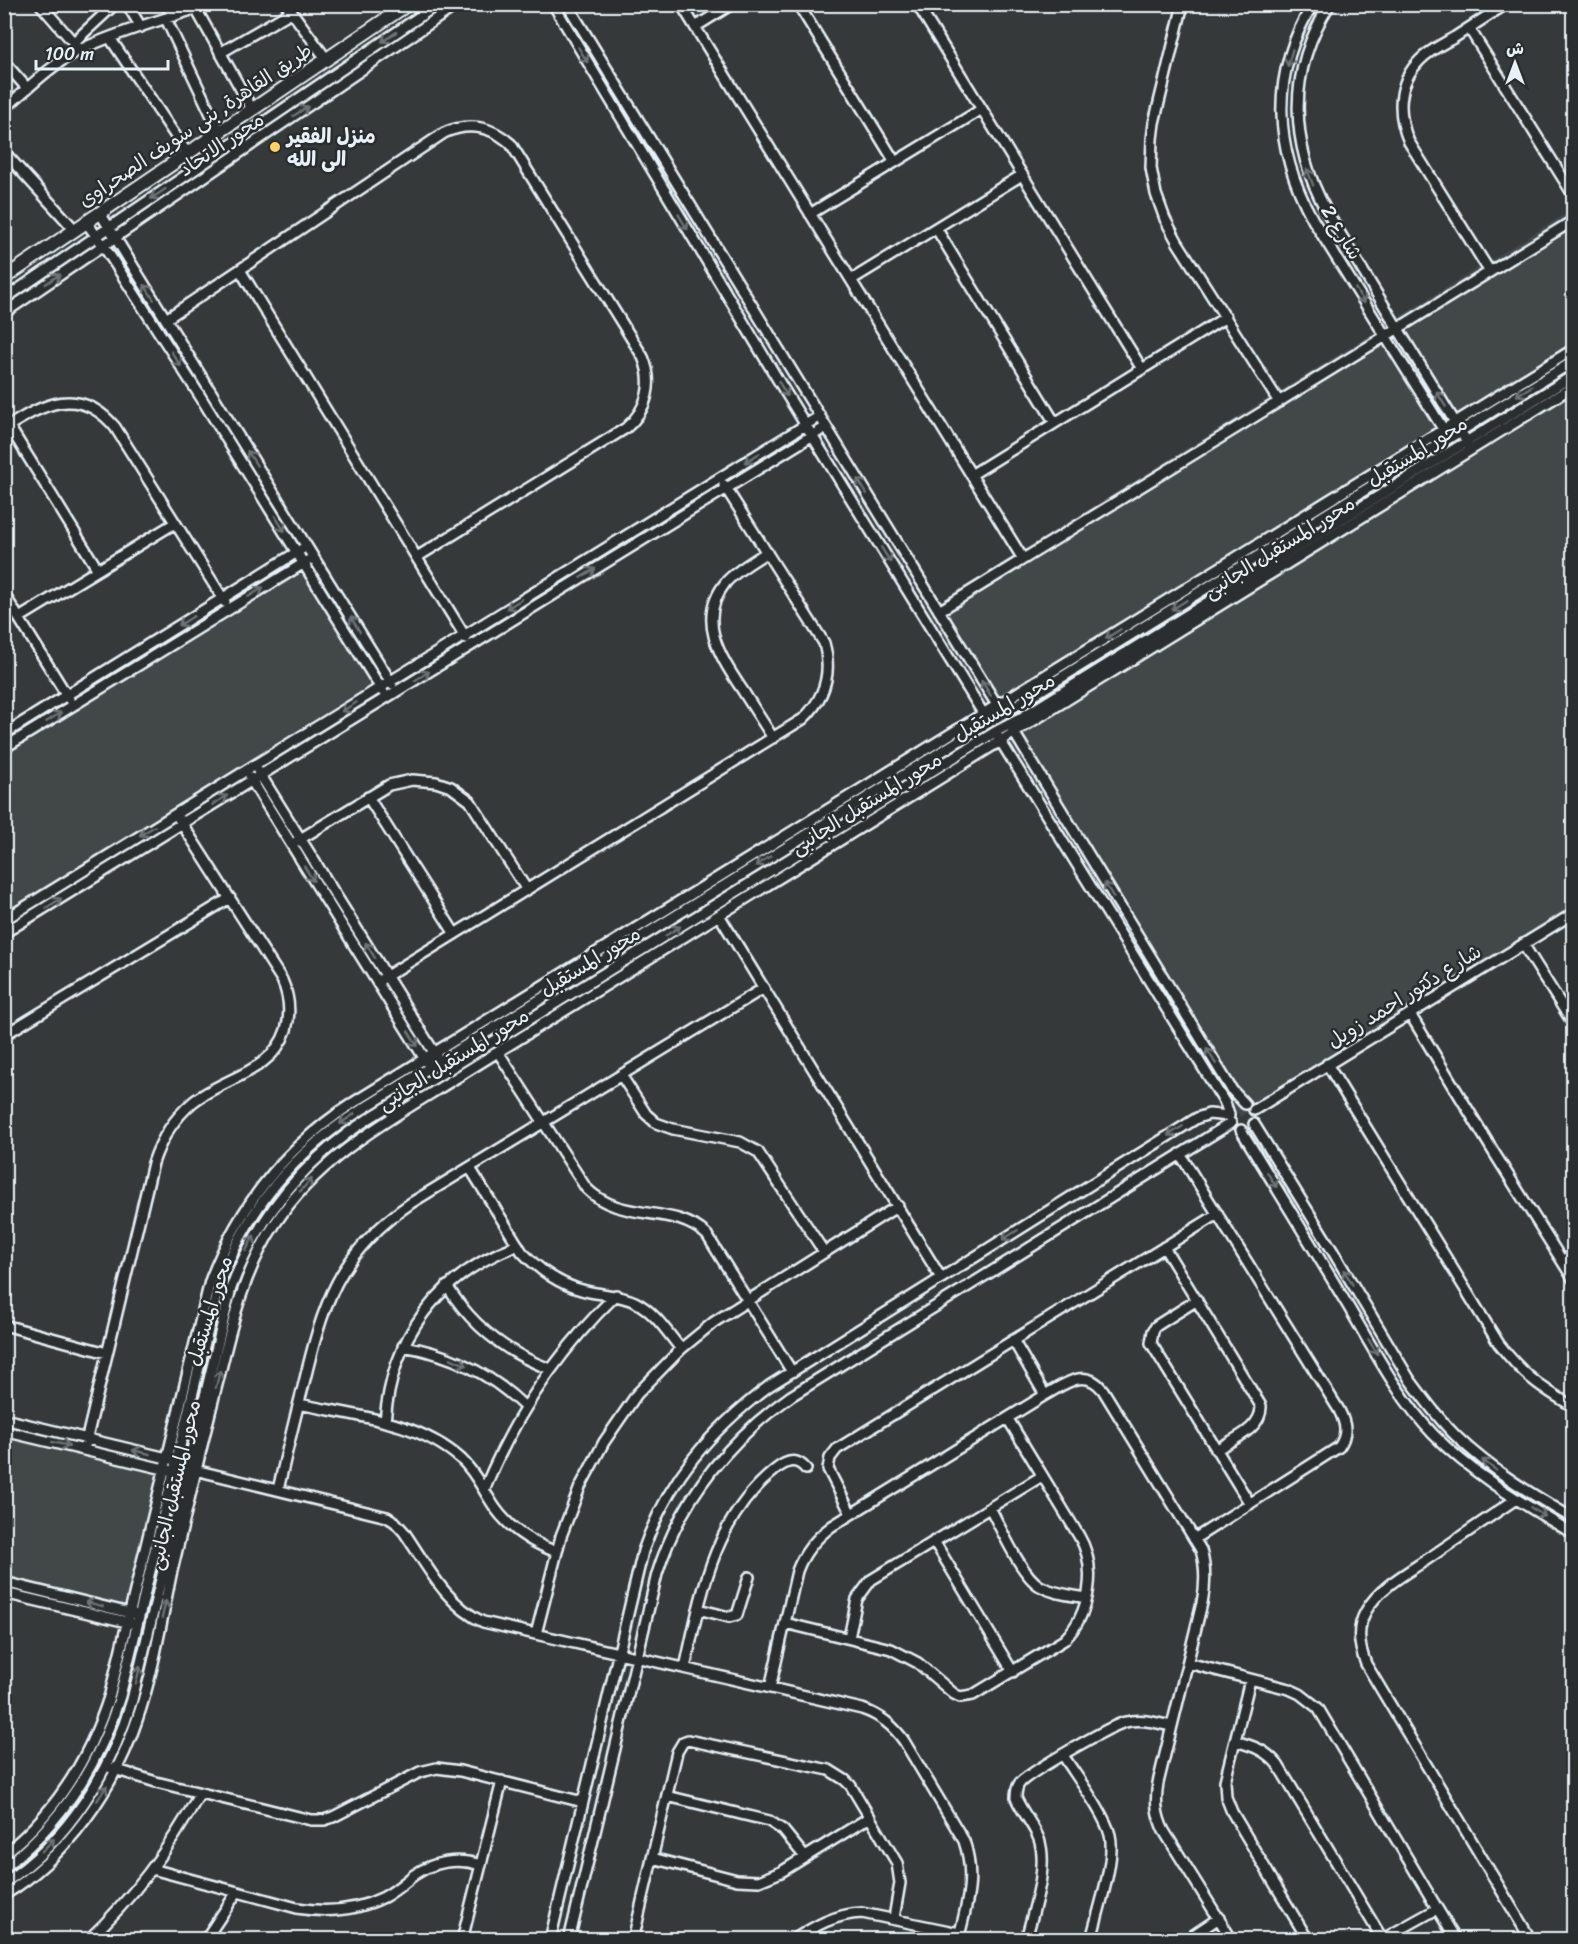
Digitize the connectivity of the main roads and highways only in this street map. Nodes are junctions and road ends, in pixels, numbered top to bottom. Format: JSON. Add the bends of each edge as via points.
{"nodes":[{"id":1,"x":408,"y":4,"type":"edge"},
{"id":2,"x":4,"y":278,"type":"edge"}],
"edges":[{"from":1,"to":2,"type":"main road","name":"طريق القاهرة, بنى سويف الصحراوى"}]}
